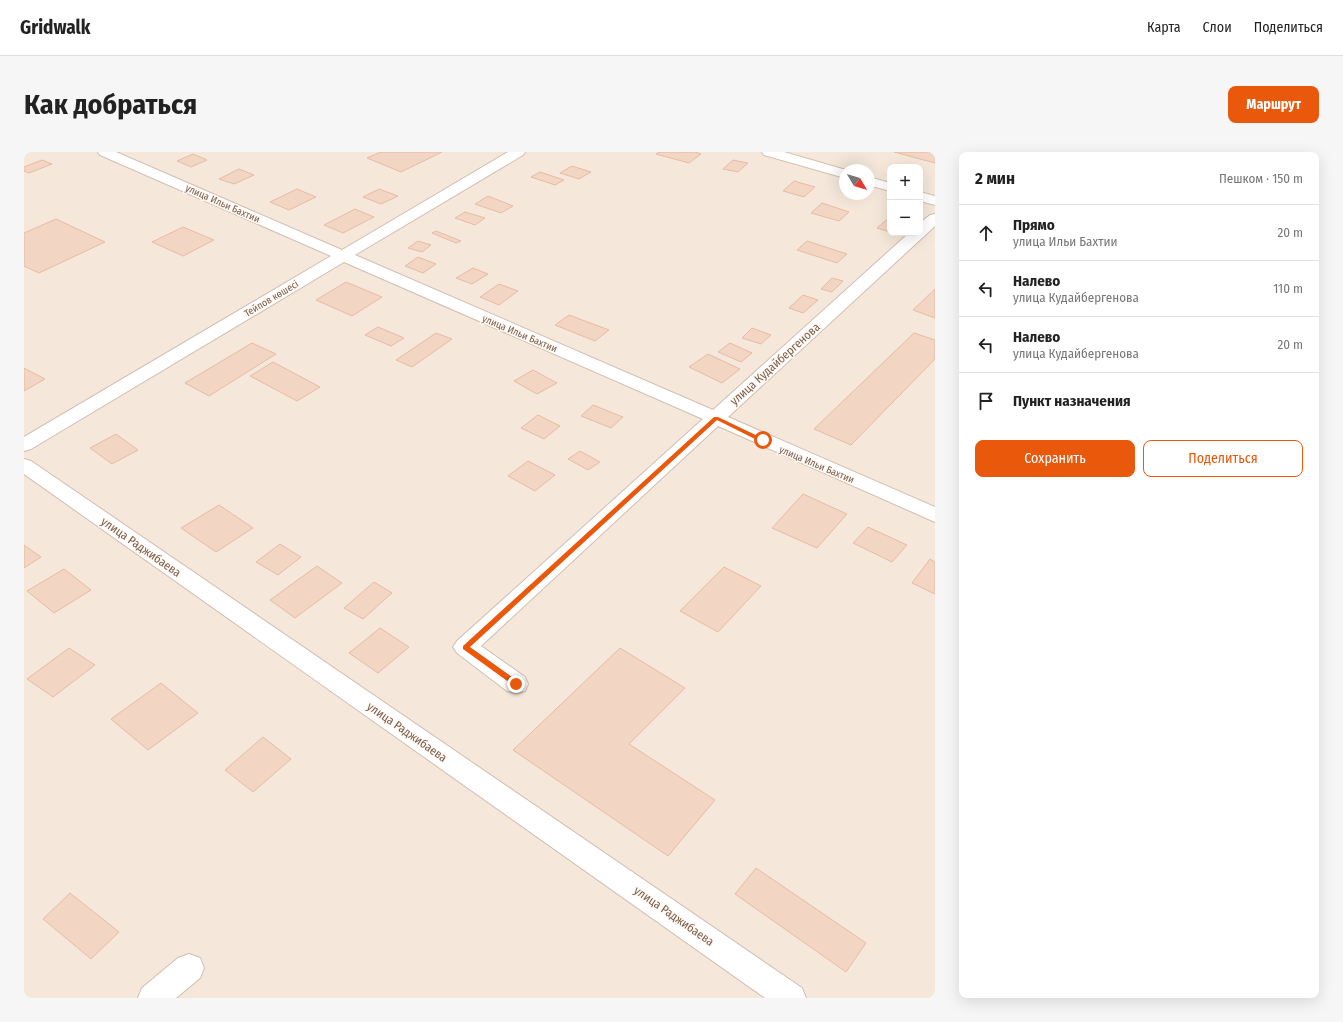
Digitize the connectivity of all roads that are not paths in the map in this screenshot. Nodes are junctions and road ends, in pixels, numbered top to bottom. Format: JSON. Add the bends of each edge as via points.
{"nodes":[{"id":1,"x":105,"y":152,"type":"edge"},
{"id":2,"x":518,"y":152,"type":"edge"},
{"id":3,"x":769,"y":152,"type":"edge"},
{"id":4,"x":839,"y":172,"type":"edge"},
{"id":5,"x":875,"y":183,"type":"edge"},
{"id":6,"x":887,"y":186,"type":"edge"},
{"id":7,"x":923,"y":197,"type":"edge"},
{"id":8,"x":935,"y":201,"type":"edge"},
{"id":9,"x":935,"y":218,"type":"edge"},
{"id":10,"x":923,"y":228,"type":"edge"},
{"id":11,"x":915,"y":236,"type":"edge"},
{"id":12,"x":342,"y":255,"type":"junction"},
{"id":13,"x":716,"y":418,"type":"junction"},
{"id":14,"x":24,"y":445,"type":"edge"},
{"id":15,"x":24,"y":465,"type":"edge"},
{"id":16,"x":935,"y":515,"type":"edge"},
{"id":17,"x":516,"y":684,"type":"dead end"},
{"id":18,"x":189,"y":968,"type":"dead end"},
{"id":19,"x":153,"y":998,"type":"edge"},
{"id":20,"x":791,"y":998,"type":"edge"}],
"edges":[{"from":1,"to":12,"type":"street","name":"улица Ильи Бахтии"},
{"from":2,"to":12,"type":"street","name":"Тейпов көшесі"},
{"from":3,"to":4,"type":"street"},
{"from":5,"to":6,"type":"street"},
{"from":7,"to":8,"type":"street"},
{"from":9,"to":10,"type":"street","name":"улица Кудайбергенова"},
{"from":11,"to":13,"type":"street","name":"улица Кудайбергенова"},
{"from":12,"to":13,"type":"street","name":"улица Ильи Бахтии"},
{"from":12,"to":14,"type":"street","name":"Тейпов көшесі"},
{"from":13,"to":16,"type":"street","name":"улица Ильи Бахтии"},
{"from":13,"to":17,"type":"street","name":"улица Кудайбергенова","via":[[465,647]]},
{"from":15,"to":20,"type":"street","name":"улица Раджибаева"},
{"from":18,"to":19,"type":"street"}]}
